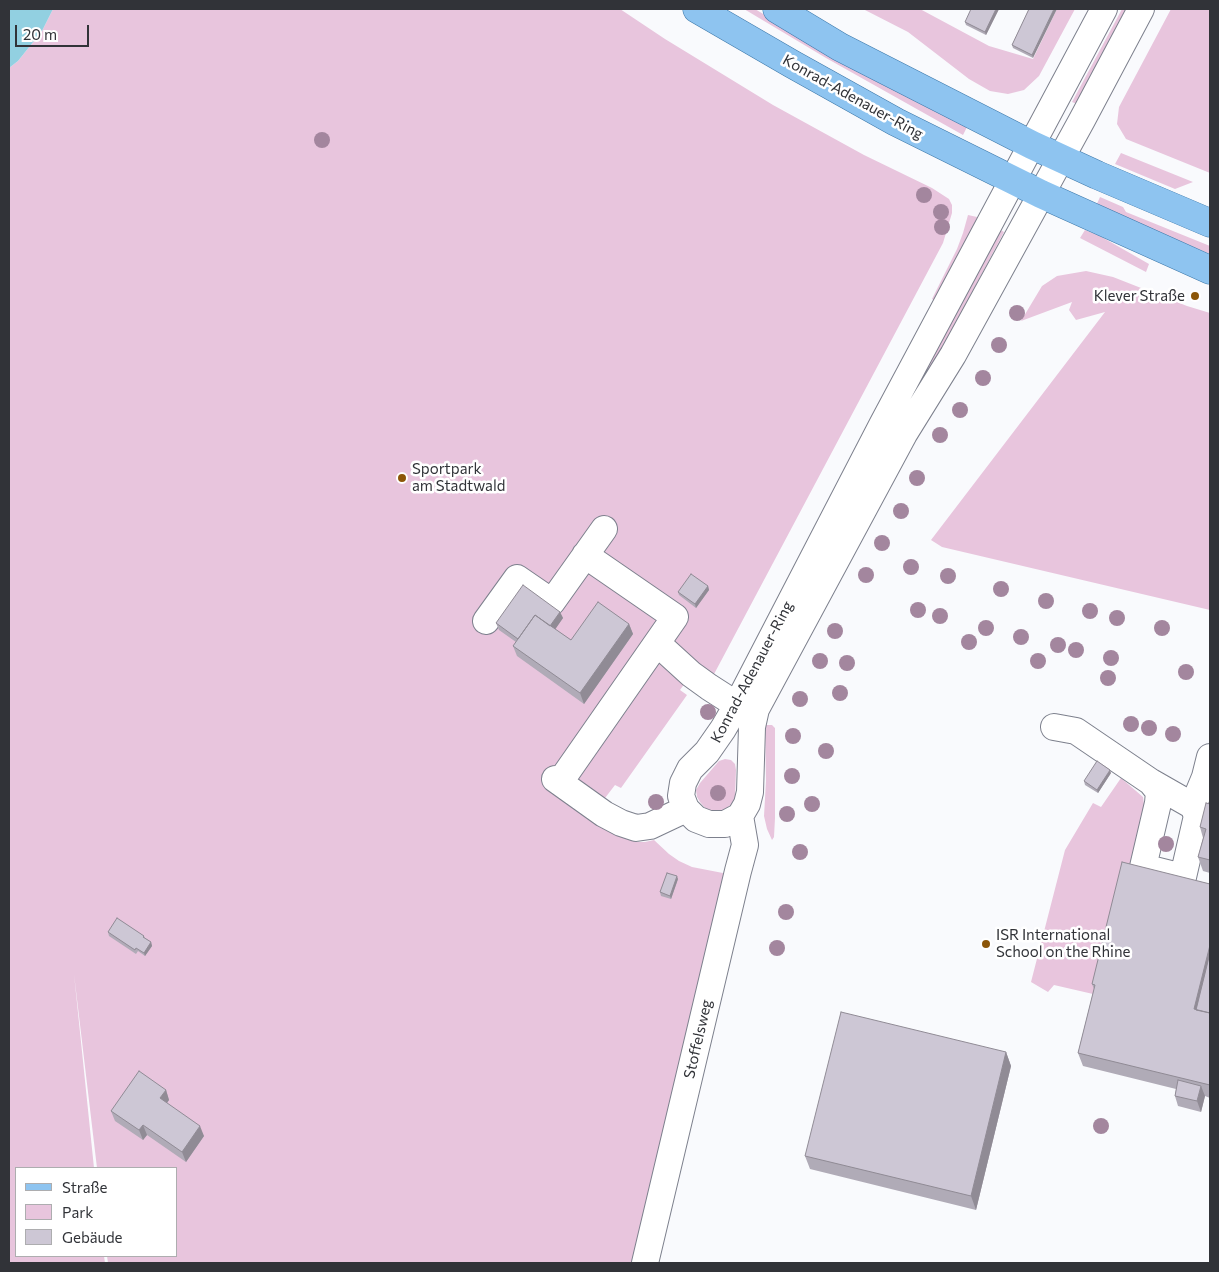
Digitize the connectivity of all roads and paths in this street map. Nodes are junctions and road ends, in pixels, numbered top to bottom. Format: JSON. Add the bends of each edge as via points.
{"nodes":[{"id":1,"x":697,"y":9,"type":"edge"},
{"id":2,"x":777,"y":9,"type":"edge"},
{"id":3,"x":1104,"y":9,"type":"edge"},
{"id":4,"x":1141,"y":9,"type":"edge"},
{"id":5,"x":1032,"y":144,"type":"junction"},
{"id":6,"x":1061,"y":159,"type":"junction"},
{"id":7,"x":1013,"y":180,"type":"junction"},
{"id":8,"x":1041,"y":194,"type":"junction"},
{"id":9,"x":1210,"y":223,"type":"edge"},
{"id":10,"x":1210,"y":270,"type":"edge"},
{"id":11,"x":894,"y":429,"type":"junction"},
{"id":12,"x":604,"y":529,"type":"dead end"},
{"id":13,"x":585,"y":555,"type":"junction"},
{"id":14,"x":486,"y":621,"type":"dead end"},
{"id":15,"x":658,"y":644,"type":"junction"},
{"id":16,"x":747,"y":707,"type":"junction"},
{"id":17,"x":1054,"y":727,"type":"dead end"},
{"id":18,"x":1210,"y":757,"type":"edge"},
{"id":19,"x":1151,"y":782,"type":"junction"},
{"id":20,"x":1193,"y":806,"type":"junction"},
{"id":21,"x":686,"y":810,"type":"junction"},
{"id":22,"x":740,"y":816,"type":"junction"},
{"id":23,"x":645,"y":1263,"type":"edge"}],
"edges":[{"from":1,"to":7,"type":"main road","name":"Konrad-Adenauer-Ring","via":[[896,122]]},
{"from":2,"to":5,"type":"main road","via":[[840,47]]},
{"from":3,"to":5,"type":"street"},
{"from":4,"to":6,"type":"street"},
{"from":5,"to":6,"type":"main road"},
{"from":5,"to":7,"type":"street"},
{"from":6,"to":8,"type":"street","name":"Konrad-Adenauer-Ring"},
{"from":6,"to":9,"type":"main road"},
{"from":7,"to":8,"type":"main road","name":"Konrad-Adenauer-Ring"},
{"from":7,"to":11,"type":"street","name":"Konrad-Adenauer-Ring"},
{"from":8,"to":10,"type":"main road","name":"Konrad-Adenauer-Ring"},
{"from":8,"to":11,"type":"street","name":"Konrad-Adenauer-Ring","via":[[953,355]]},
{"from":11,"to":16,"type":"street","name":"Konrad-Adenauer-Ring"},
{"from":12,"to":13,"type":"street"},
{"from":13,"to":14,"type":"street","via":[[552,602],[517,578]]},
{"from":13,"to":15,"type":"street","via":[[675,617]]},
{"from":15,"to":16,"type":"street","via":[[691,674]]},
{"from":15,"to":21,"type":"street","via":[[557,781],[604,814],[636,828],[650,826]]},
{"from":16,"to":21,"type":"street","name":"Konrad-Adenauer-Ring","via":[[690,769],[683,783]]},
{"from":16,"to":22,"type":"street","name":"Konrad-Adenauer-Ring","via":[[752,727],[750,792]]},
{"from":17,"to":19,"type":"street","via":[[1076,731]]},
{"from":18,"to":20,"type":"street"},
{"from":19,"to":20,"type":"street"},
{"from":19,"to":20,"type":"street","via":[[1159,792],[1158,803],[1142,867],[1183,877],[1197,816]]},
{"from":21,"to":22,"type":"street","via":[[709,824],[725,824]]},
{"from":22,"to":23,"type":"street","name":"Stoffelsweg","via":[[745,845]]}]}
